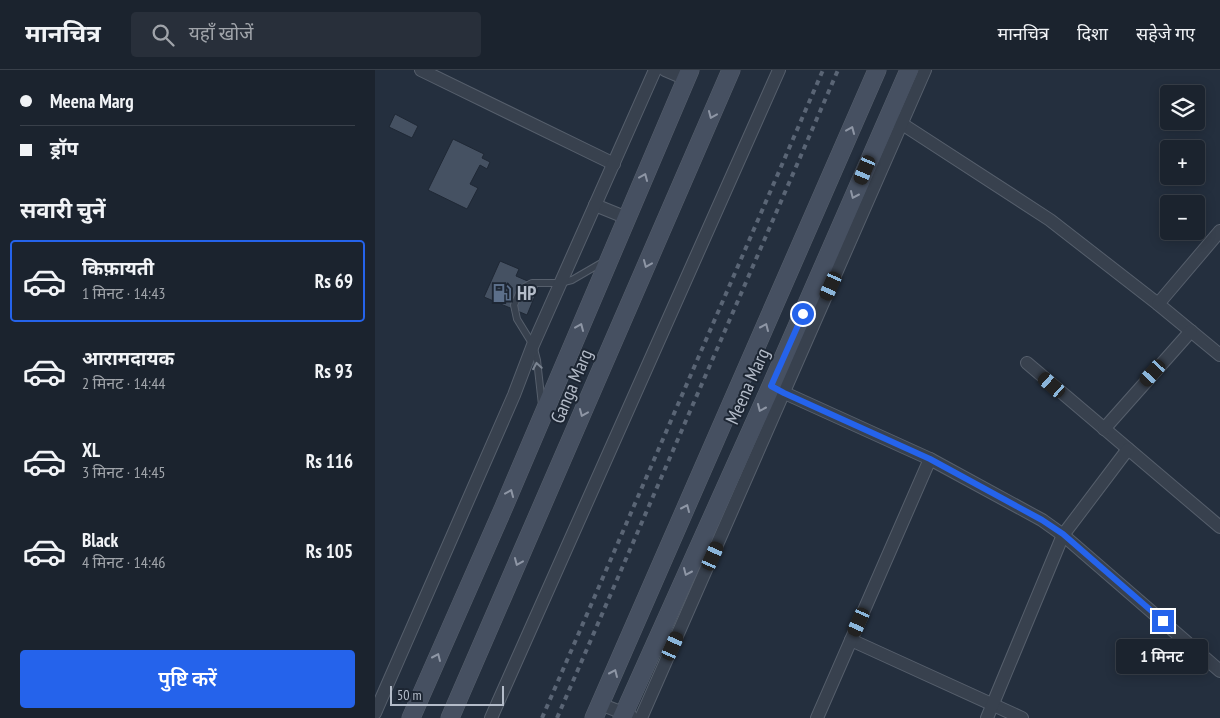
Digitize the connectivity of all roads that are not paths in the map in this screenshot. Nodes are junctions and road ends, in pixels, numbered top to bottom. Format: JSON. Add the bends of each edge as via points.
{"nodes":[{"id":1,"x":421,"y":70,"type":"edge"},
{"id":2,"x":655,"y":70,"type":"edge"},
{"id":3,"x":665,"y":70,"type":"edge"},
{"id":4,"x":731,"y":70,"type":"edge"},
{"id":5,"x":779,"y":70,"type":"edge"},
{"id":6,"x":877,"y":70,"type":"edge"},
{"id":7,"x":909,"y":70,"type":"edge"},
{"id":8,"x":925,"y":70,"type":"edge"},
{"id":9,"x":687,"y":75,"type":"edge"},
{"id":10,"x":895,"y":120,"type":"junction"},
{"id":11,"x":614,"y":164,"type":"junction"},
{"id":12,"x":595,"y":205,"type":"junction"},
{"id":13,"x":627,"y":218,"type":"junction"},
{"id":14,"x":1220,"y":231,"type":"edge"},
{"id":15,"x":609,"y":259,"type":"junction"},
{"id":16,"x":561,"y":282,"type":"junction"},
{"id":17,"x":1158,"y":304,"type":"junction"},
{"id":18,"x":1191,"y":331,"type":"junction"},
{"id":19,"x":533,"y":345,"type":"junction"},
{"id":20,"x":1220,"y":355,"type":"edge"},
{"id":21,"x":1027,"y":363,"type":"dead end"},
{"id":22,"x":778,"y":390,"type":"junction"},
{"id":23,"x":543,"y":414,"type":"junction"},
{"id":24,"x":1104,"y":429,"type":"junction"},
{"id":25,"x":1128,"y":449,"type":"junction"},
{"id":26,"x":930,"y":459,"type":"junction"},
{"id":27,"x":1220,"y":527,"type":"edge"},
{"id":28,"x":1063,"y":534,"type":"junction"},
{"id":29,"x":851,"y":640,"type":"junction"},
{"id":30,"x":1220,"y":671,"type":"edge"},
{"id":31,"x":993,"y":705,"type":"junction"},
{"id":32,"x":597,"y":711,"type":"edge"},
{"id":33,"x":375,"y":713,"type":"edge"},
{"id":34,"x":627,"y":716,"type":"edge"},
{"id":35,"x":411,"y":718,"type":"edge"},
{"id":36,"x":450,"y":718,"type":"edge"},
{"id":37,"x":491,"y":718,"type":"edge"},
{"id":38,"x":641,"y":718,"type":"edge"},
{"id":39,"x":817,"y":718,"type":"edge"},
{"id":40,"x":987,"y":718,"type":"edge"},
{"id":41,"x":1023,"y":718,"type":"edge"}],
"edges":[{"from":1,"to":11,"type":"street"},
{"from":2,"to":11,"type":"street"},
{"from":3,"to":9,"type":"street"},
{"from":4,"to":36,"type":"street","name":"Ganga Marg","one_way":true},
{"from":5,"to":37,"type":"street"},
{"from":32,"to":6,"type":"street","name":"Meena Marg","one_way":true},
{"from":7,"to":10,"type":"street","name":"Meena Marg"},
{"from":8,"to":10,"type":"street"},
{"from":13,"to":9,"type":"street","name":"Ganga Marg","one_way":true},
{"from":10,"to":17,"type":"street","via":[[1050,220]]},
{"from":10,"to":22,"type":"street","name":"Meena Marg"},
{"from":11,"to":12,"type":"street"},
{"from":12,"to":13,"type":"street"},
{"from":12,"to":16,"type":"street"},
{"from":13,"to":15,"type":"street","name":"Ganga Marg"},
{"from":14,"to":17,"type":"street"},
{"from":15,"to":16,"type":"lane","via":[[572,280]]},
{"from":23,"to":15,"type":"street","name":"Ganga Marg","one_way":true},
{"from":16,"to":19,"type":"street"},
{"from":16,"to":19,"type":"lane","via":[[532,283],[521,290],[514,305],[517,319]]},
{"from":17,"to":18,"type":"street"},
{"from":18,"to":20,"type":"street"},
{"from":18,"to":24,"type":"street"},
{"from":23,"to":19,"type":"lane","one_way":true},
{"from":19,"to":33,"type":"street"},
{"from":21,"to":24,"type":"street"},
{"from":22,"to":26,"type":"street"},
{"from":22,"to":34,"type":"street","name":"Meena Marg","one_way":true},
{"from":22,"to":38,"type":"street"},
{"from":35,"to":23,"type":"street","name":"Ganga Marg","one_way":true},
{"from":24,"to":25,"type":"street"},
{"from":25,"to":27,"type":"street"},
{"from":25,"to":28,"type":"street"},
{"from":26,"to":28,"type":"street"},
{"from":26,"to":29,"type":"street"},
{"from":28,"to":30,"type":"street"},
{"from":28,"to":31,"type":"street"},
{"from":29,"to":31,"type":"street"},
{"from":29,"to":39,"type":"street"},
{"from":31,"to":40,"type":"street"},
{"from":31,"to":41,"type":"street"},
{"from":32,"to":34,"type":"street"}]}
